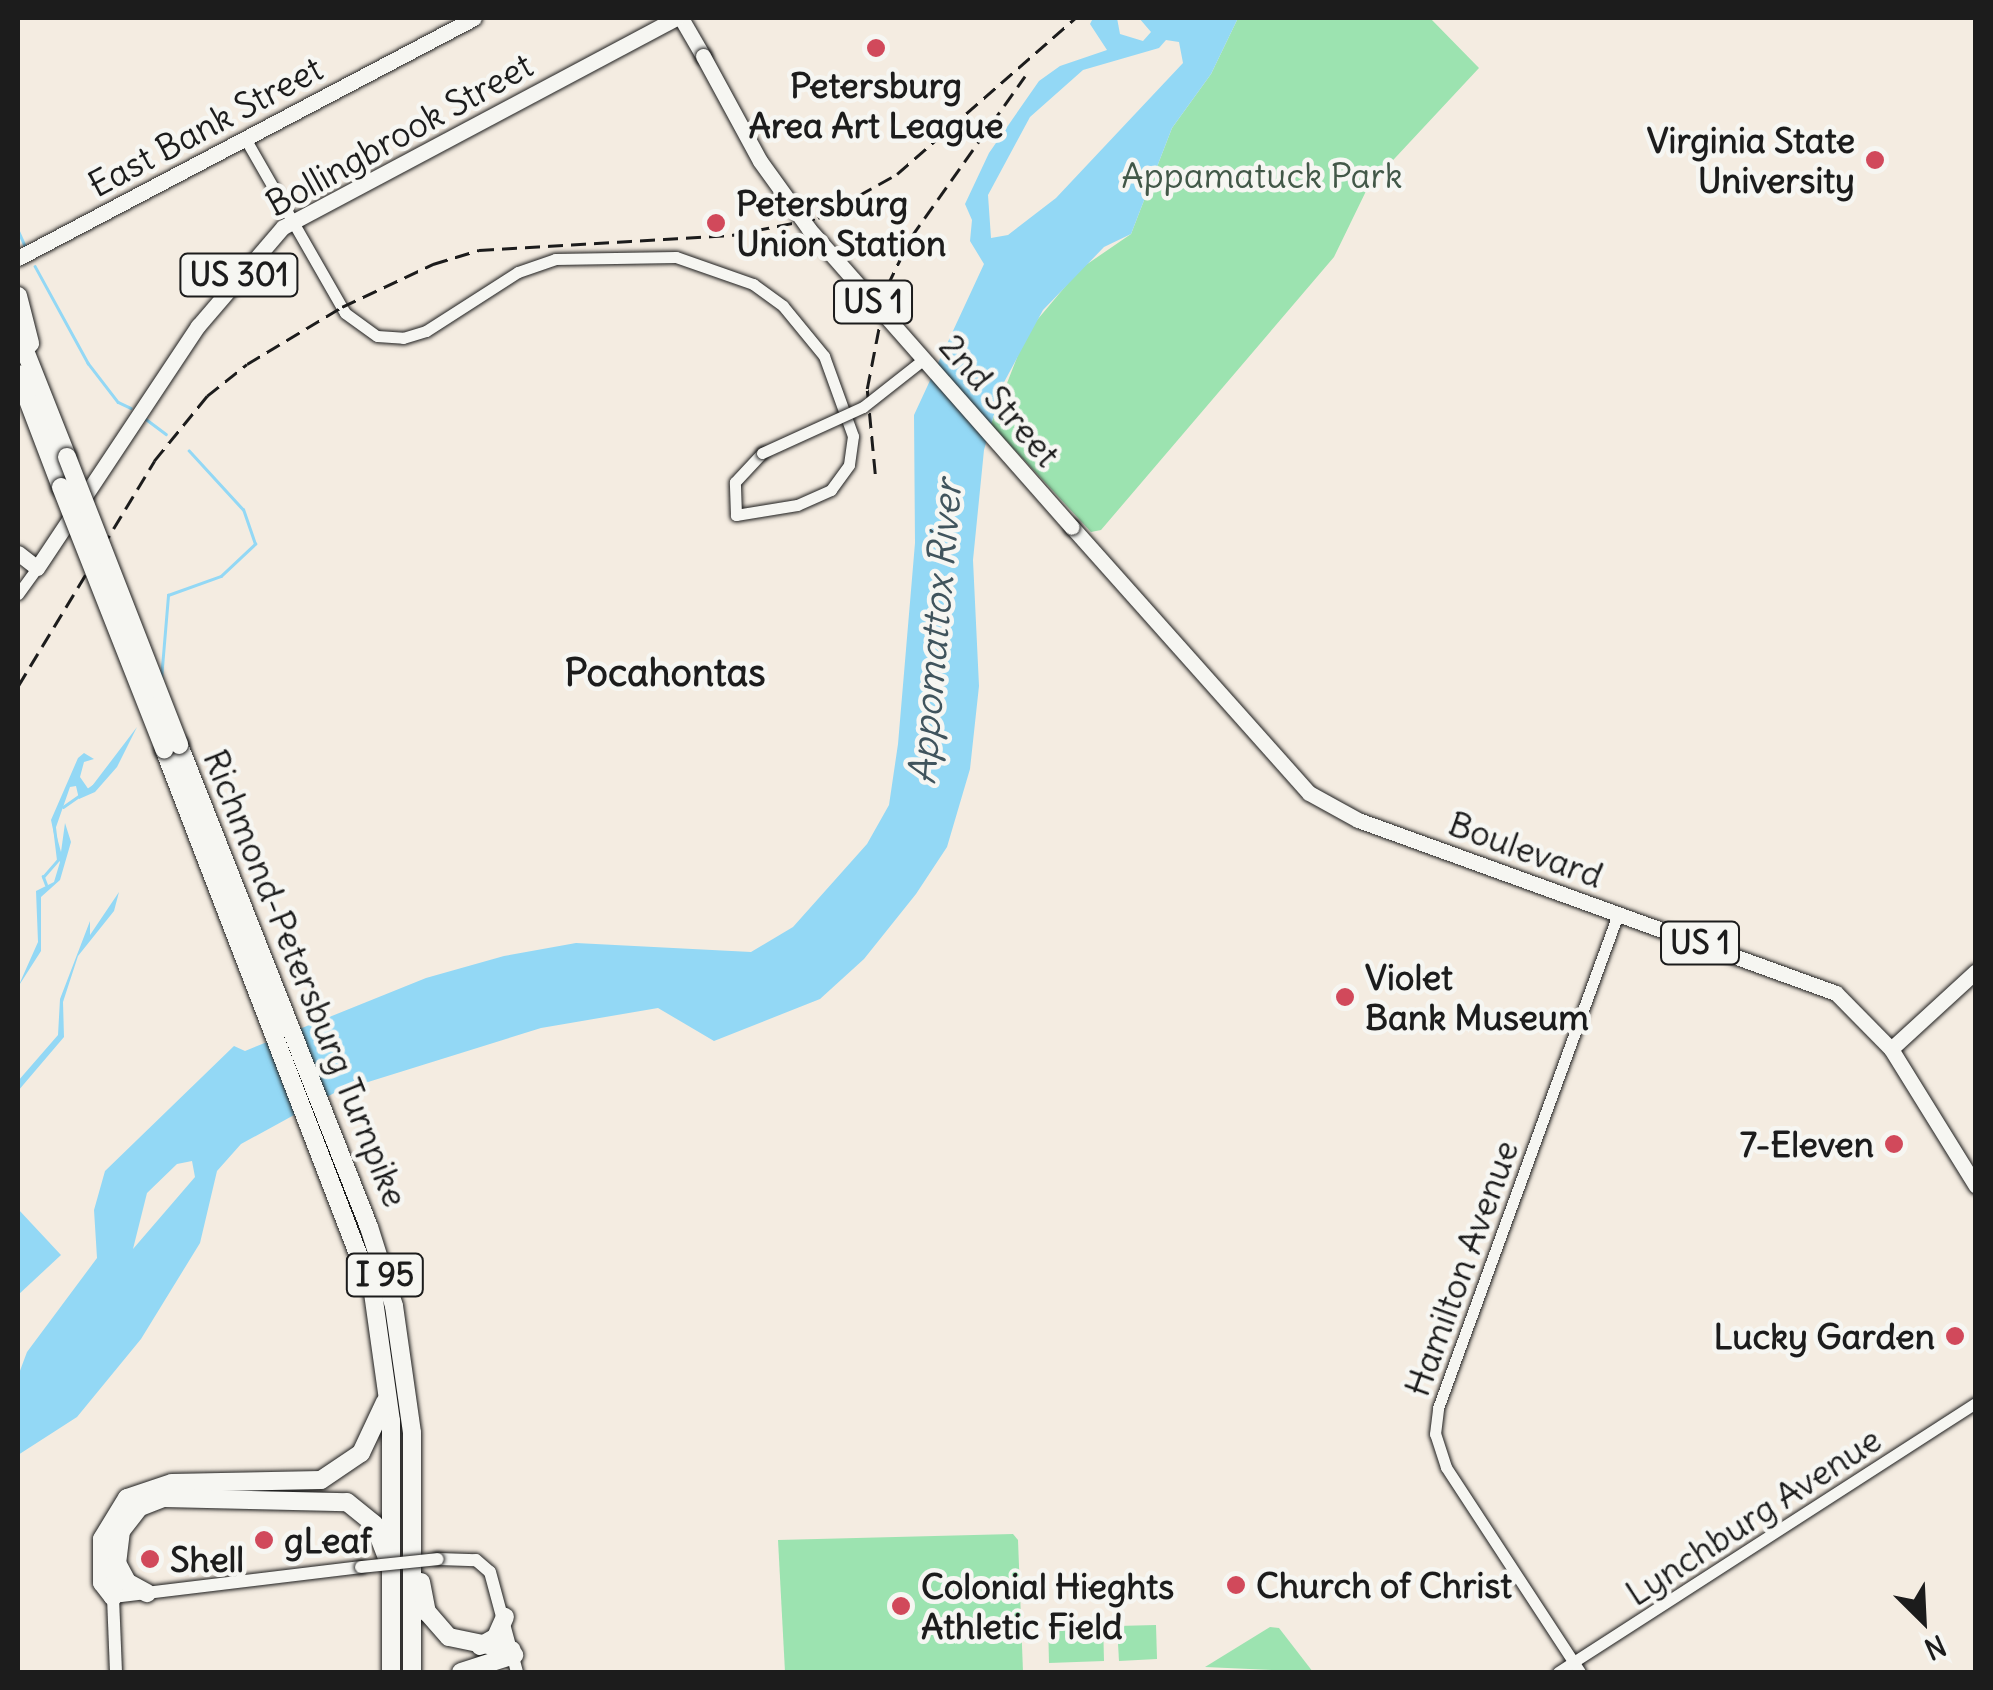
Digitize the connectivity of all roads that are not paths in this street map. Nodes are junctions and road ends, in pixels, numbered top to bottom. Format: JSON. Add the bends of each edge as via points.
{"nodes":[{"id":1,"x":474,"y":18,"type":"edge"},
{"id":2,"x":679,"y":18,"type":"edge"},
{"id":3,"x":246,"y":140,"type":"junction"},
{"id":4,"x":292,"y":220,"type":"junction"},
{"id":5,"x":18,"y":258,"type":"edge"},
{"id":6,"x":18,"y":296,"type":"edge"},
{"id":7,"x":18,"y":333,"type":"edge"},
{"id":8,"x":924,"y":360,"type":"junction"},
{"id":9,"x":18,"y":374,"type":"edge"},
{"id":10,"x":18,"y":394,"type":"edge"},
{"id":11,"x":48,"y":411,"type":"junction"},
{"id":12,"x":59,"y":461,"type":"junction"},
{"id":13,"x":1072,"y":527,"type":"joint"},
{"id":14,"x":18,"y":553,"type":"edge"},
{"id":15,"x":37,"y":568,"type":"junction"},
{"id":16,"x":18,"y":594,"type":"edge"},
{"id":17,"x":172,"y":747,"type":"junction"},
{"id":18,"x":1618,"y":914,"type":"junction"},
{"id":19,"x":1976,"y":971,"type":"edge"},
{"id":20,"x":1891,"y":1049,"type":"junction"},
{"id":21,"x":321,"y":1132,"type":"junction"},
{"id":22,"x":1976,"y":1186,"type":"edge"},
{"id":23,"x":389,"y":1391,"type":"junction"},
{"id":24,"x":1976,"y":1404,"type":"edge"},
{"id":25,"x":414,"y":1537,"type":"junction"},
{"id":26,"x":116,"y":1560,"type":"junction"},
{"id":27,"x":392,"y":1572,"type":"junction"},
{"id":28,"x":147,"y":1593,"type":"junction"},
{"id":29,"x":112,"y":1598,"type":"junction"},
{"id":30,"x":505,"y":1617,"type":"junction"},
{"id":31,"x":480,"y":1646,"type":"junction"},
{"id":32,"x":514,"y":1659,"type":"edge"},
{"id":33,"x":1577,"y":1668,"type":"edge"},
{"id":34,"x":116,"y":1672,"type":"edge"},
{"id":35,"x":391,"y":1672,"type":"edge"},
{"id":36,"x":412,"y":1672,"type":"edge"},
{"id":37,"x":461,"y":1672,"type":"edge"},
{"id":38,"x":1558,"y":1672,"type":"edge"}],
"edges":[{"from":1,"to":3,"type":"main road","name":"East Bank Street"},
{"from":2,"to":4,"type":"main road","name":"Bollingbrook Street","number":"US 301"},
{"from":2,"to":8,"type":"main road","name":"2nd Street","number":"US 1","bridge":true,"via":[[780,192]]},
{"from":3,"to":4,"type":"street"},
{"from":3,"to":5,"type":"main road","name":"East Bank Street"},
{"from":4,"to":8,"type":"street","bridge":true,"via":[[345,313],[382,337],[426,331],[518,272],[555,259],[658,256],[723,270],[769,295],[812,340],[839,384],[852,428],[852,455],[838,482],[810,501],[736,515],[735,482],[762,453],[863,408]]},
{"from":4,"to":15,"type":"main road","name":"Bollingbrook Street","number":"US 301","via":[[198,326]]},
{"from":6,"to":11,"type":"highway"},
{"from":7,"to":11,"type":"highway","name":"Richmond-Petersburg Turnpike","number":"I 95"},
{"from":8,"to":13,"type":"main road","name":"2nd Street","number":"US 1","bridge":true},
{"from":9,"to":12,"type":"highway","name":"Richmond-Petersburg Turnpike","number":"I 95"},
{"from":10,"to":12,"type":"highway"},
{"from":11,"to":12,"type":"highway","name":"Richmond-Petersburg Turnpike","number":"I 95"},
{"from":12,"to":17,"type":"highway","name":"Richmond-Petersburg Turnpike","number":"I 95","bridge":true},
{"from":12,"to":17,"type":"highway","name":"Richmond-Petersburg Turnpike","number":"I 95","bridge":true,"via":[[62,487]]},
{"from":13,"to":18,"type":"main road","name":"Boulevard","number":"US 1","via":[[1309,792],[1358,820]]},
{"from":14,"to":15,"type":"main road"},
{"from":15,"to":16,"type":"street","name":"Bollingbrook Street"},
{"from":17,"to":21,"type":"highway","name":"Richmond-Petersburg Turnpike","number":"I 95"},
{"from":18,"to":20,"type":"main road","name":"Boulevard","number":"US 1","via":[[1818,984],[1850,1004]]},
{"from":18,"to":33,"type":"street","name":"Hamilton Avenue","via":[[1436,1421],[1446,1467]]},
{"from":19,"to":20,"type":"main road"},
{"from":20,"to":22,"type":"main road","name":"Boulevard","number":"US 1"},
{"from":21,"to":23,"type":"highway","name":"Richmond-Petersburg Turnpike","number":"I 95","via":[[366,1268]]},
{"from":21,"to":25,"type":"highway","name":"Richmond-Petersburg Turnpike","number":"I 95","via":[[378,1252],[400,1334],[411,1411]]},
{"from":23,"to":27,"type":"highway","name":"Richmond-Petersburg Turnpike","number":"I 95"},
{"from":23,"to":29,"type":"highway","via":[[362,1453],[321,1480],[172,1483],[128,1498],[102,1539],[102,1582]]},
{"from":24,"to":33,"type":"street","name":"Lynchburg Avenue"},
{"from":25,"to":31,"type":"highway","via":[[432,1620],[454,1640]]},
{"from":25,"to":36,"type":"highway","name":"Richmond-Petersburg Turnpike","number":"I 95"},
{"from":26,"to":27,"type":"highway","via":[[126,1522],[156,1499],[331,1500],[369,1518]]},
{"from":26,"to":28,"type":"highway","via":[[127,1582]]},
{"from":26,"to":29,"type":"highway"},
{"from":27,"to":35,"type":"highway","name":"Richmond-Petersburg Turnpike","number":"I 95"},
{"from":28,"to":29,"type":"main road"},
{"from":28,"to":30,"type":"main road","bridge":true,"via":[[438,1559],[483,1564]]},
{"from":29,"to":34,"type":"main road"},
{"from":30,"to":31,"type":"highway","via":[[496,1636]]},
{"from":30,"to":32,"type":"main road"},
{"from":31,"to":32,"type":"highway"},
{"from":32,"to":37,"type":"highway"},
{"from":33,"to":38,"type":"street","name":"Lynchburg Avenue"}]}
